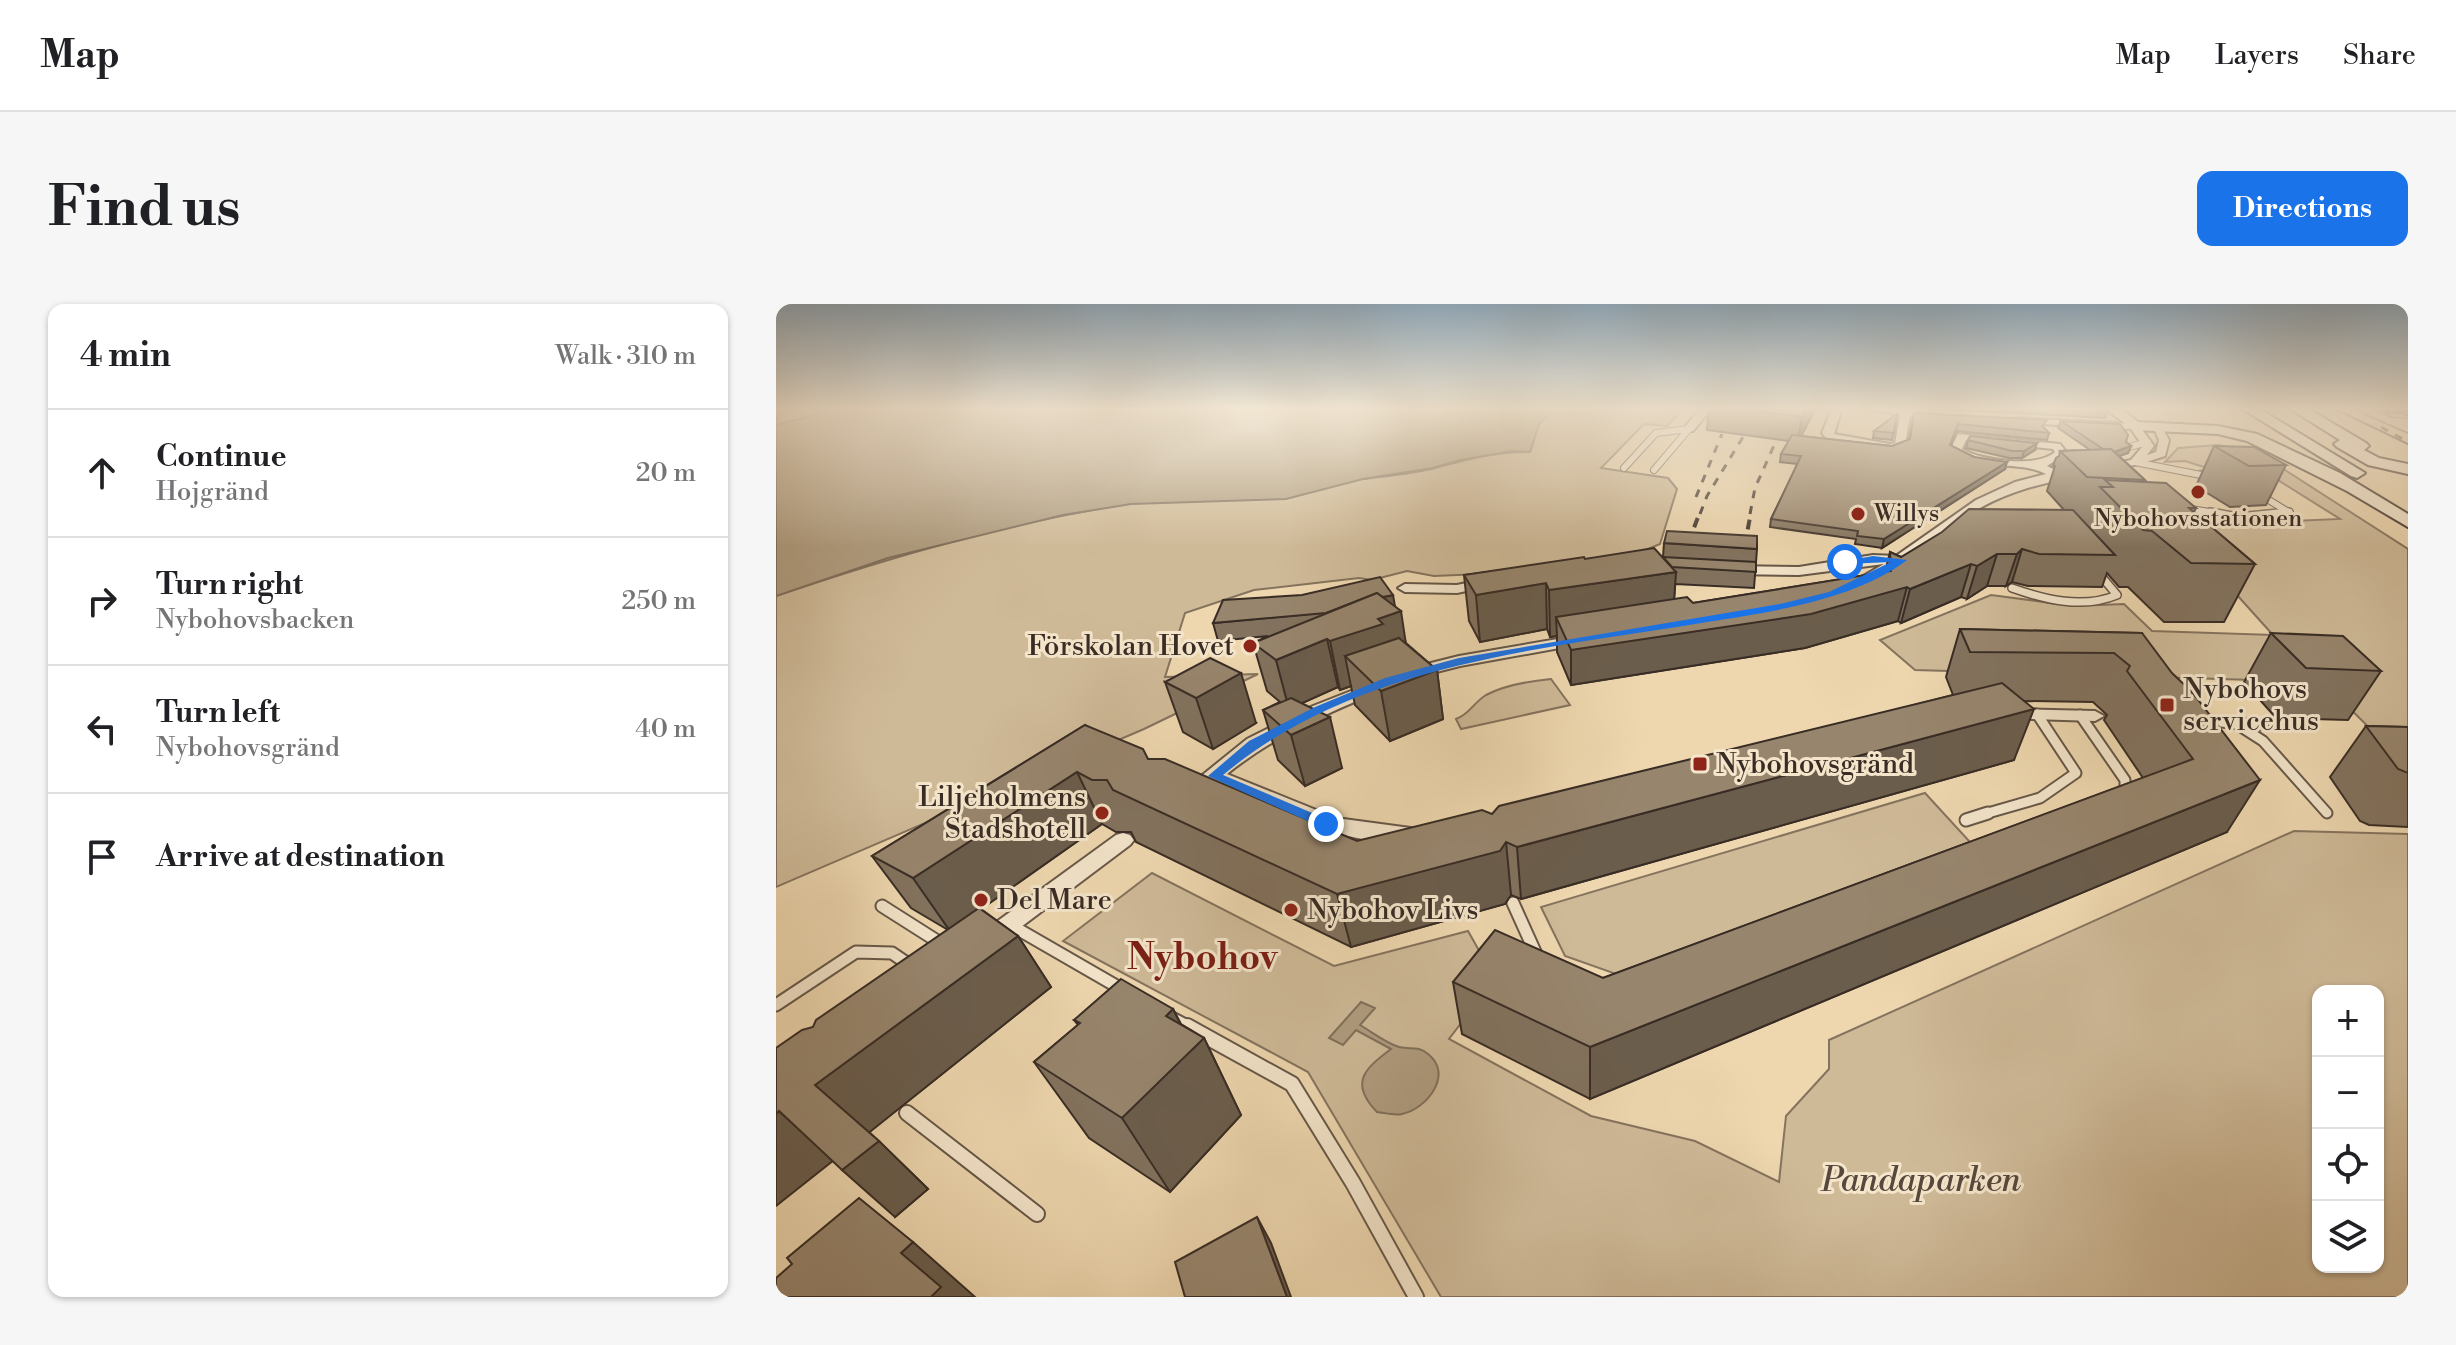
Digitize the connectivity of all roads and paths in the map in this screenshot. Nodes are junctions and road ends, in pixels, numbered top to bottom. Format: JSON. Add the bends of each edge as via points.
{"nodes":[{"id":1,"x":1636,"y":454,"type":"edge"},
{"id":2,"x":1667,"y":454,"type":"edge"},
{"id":3,"x":1963,"y":454,"type":"edge"},
{"id":4,"x":2059,"y":454,"type":"edge"},
{"id":5,"x":2132,"y":454,"type":"edge"},
{"id":6,"x":2133,"y":454,"type":"edge"},
{"id":7,"x":2286,"y":454,"type":"edge"},
{"id":8,"x":2303,"y":454,"type":"edge"},
{"id":9,"x":2326,"y":454,"type":"edge"},
{"id":10,"x":2348,"y":454,"type":"edge"},
{"id":11,"x":2360,"y":454,"type":"edge"},
{"id":12,"x":2375,"y":454,"type":"edge"},
{"id":13,"x":2038,"y":466,"type":"junction"},
{"id":14,"x":1624,"y":468,"type":"dead end"},
{"id":15,"x":1654,"y":470,"type":"dead end"},
{"id":16,"x":2402,"y":471,"type":"edge"},
{"id":17,"x":2060,"y":477,"type":"junction"},
{"id":18,"x":2225,"y":479,"type":"edge"},
{"id":19,"x":2350,"y":487,"type":"junction"},
{"id":20,"x":2252,"y":489,"type":"edge"},
{"id":21,"x":2408,"y":503,"type":"edge"},
{"id":22,"x":2174,"y":506,"type":"edge"},
{"id":23,"x":1975,"y":507,"type":"junction"},
{"id":24,"x":1999,"y":514,"type":"edge"},
{"id":25,"x":2408,"y":522,"type":"edge"},
{"id":26,"x":1903,"y":560,"type":"junction"},
{"id":27,"x":2091,"y":564,"type":"edge"},
{"id":28,"x":1712,"y":569,"type":"edge"},
{"id":29,"x":1509,"y":578,"type":"edge"},
{"id":30,"x":1405,"y":588,"type":"dead end"},
{"id":31,"x":2012,"y":588,"type":"dead end"},
{"id":32,"x":1833,"y":594,"type":"edge"},
{"id":33,"x":1593,"y":638,"type":"edge"},
{"id":34,"x":1990,"y":713,"type":"edge"},
{"id":35,"x":2037,"y":714,"type":"junction"},
{"id":36,"x":2088,"y":715,"type":"joint"},
{"id":37,"x":2176,"y":723,"type":"edge"},
{"id":38,"x":2235,"y":723,"type":"junction"},
{"id":39,"x":2259,"y":725,"type":"dead end"},
{"id":40,"x":1214,"y":776,"type":"junction"},
{"id":41,"x":1176,"y":803,"type":"edge"},
{"id":42,"x":2114,"y":810,"type":"edge"},
{"id":43,"x":2327,"y":813,"type":"dead end"},
{"id":44,"x":1966,"y":820,"type":"dead end"},
{"id":45,"x":1424,"y":832,"type":"edge"},
{"id":46,"x":1123,"y":840,"type":"dead end"},
{"id":47,"x":1513,"y":903,"type":"dead end"},
{"id":48,"x":882,"y":906,"type":"dead end"},
{"id":49,"x":1009,"y":924,"type":"junction"},
{"id":50,"x":963,"y":958,"type":"junction"},
{"id":51,"x":1543,"y":961,"type":"edge"},
{"id":52,"x":931,"y":981,"type":"joint"},
{"id":53,"x":776,"y":1005,"type":"edge"},
{"id":54,"x":907,"y":1113,"type":"dead end"},
{"id":55,"x":1037,"y":1214,"type":"dead end"},
{"id":56,"x":1416,"y":1297,"type":"edge"}],
"edges":[{"from":1,"to":14,"type":"lane"},
{"from":2,"to":15,"type":"lane"},
{"from":3,"to":13,"type":"street"},
{"from":4,"to":13,"type":"street"},
{"from":5,"to":17,"type":"street","via":[[2094,477]]},
{"from":6,"to":18,"type":"lane"},
{"from":7,"to":19,"type":"street"},
{"from":8,"to":19,"type":"street"},
{"from":9,"to":21,"type":"street"},
{"from":10,"to":16,"type":"street"},
{"from":11,"to":16,"type":"street"},
{"from":12,"to":16,"type":"street"},
{"from":13,"to":17,"type":"street"},
{"from":17,"to":23,"type":"street","via":[[2008,489]]},
{"from":19,"to":25,"type":"street"},
{"from":20,"to":22,"type":"lane","via":[[2290,513],[2238,517]]},
{"from":23,"to":24,"type":"street"},
{"from":23,"to":26,"type":"street"},
{"from":26,"to":28,"type":"street","via":[[1873,559],[1784,572]]},
{"from":26,"to":32,"type":"street"},
{"from":27,"to":31,"type":"lane","via":[[2117,595],[2082,602],[2037,598]]},
{"from":29,"to":30,"type":"street","via":[[1457,589]]},
{"from":33,"to":40,"type":"street","via":[[1459,661],[1389,680],[1254,743]]},
{"from":34,"to":35,"type":"street"},
{"from":35,"to":36,"type":"street"},
{"from":35,"to":44,"type":"lane","via":[[2076,773],[2040,798]]},
{"from":36,"to":42,"type":"lane","via":[[2125,780],[2125,802]]},
{"from":37,"to":38,"type":"street"},
{"from":38,"to":39,"type":"street"},
{"from":38,"to":43,"type":"lane","via":[[2263,741]]},
{"from":40,"to":41,"type":"street"},
{"from":40,"to":45,"type":"street","via":[[1326,824],[1368,833]]},
{"from":46,"to":49,"type":"street"},
{"from":47,"to":51,"type":"lane","via":[[1532,951]]},
{"from":48,"to":50,"type":"lane"},
{"from":49,"to":50,"type":"street"},
{"from":49,"to":56,"type":"lane","via":[[1292,1084]]},
{"from":50,"to":52,"type":"street"},
{"from":52,"to":53,"type":"lane","via":[[892,953],[856,952]]},
{"from":54,"to":55,"type":"lane"}]}
